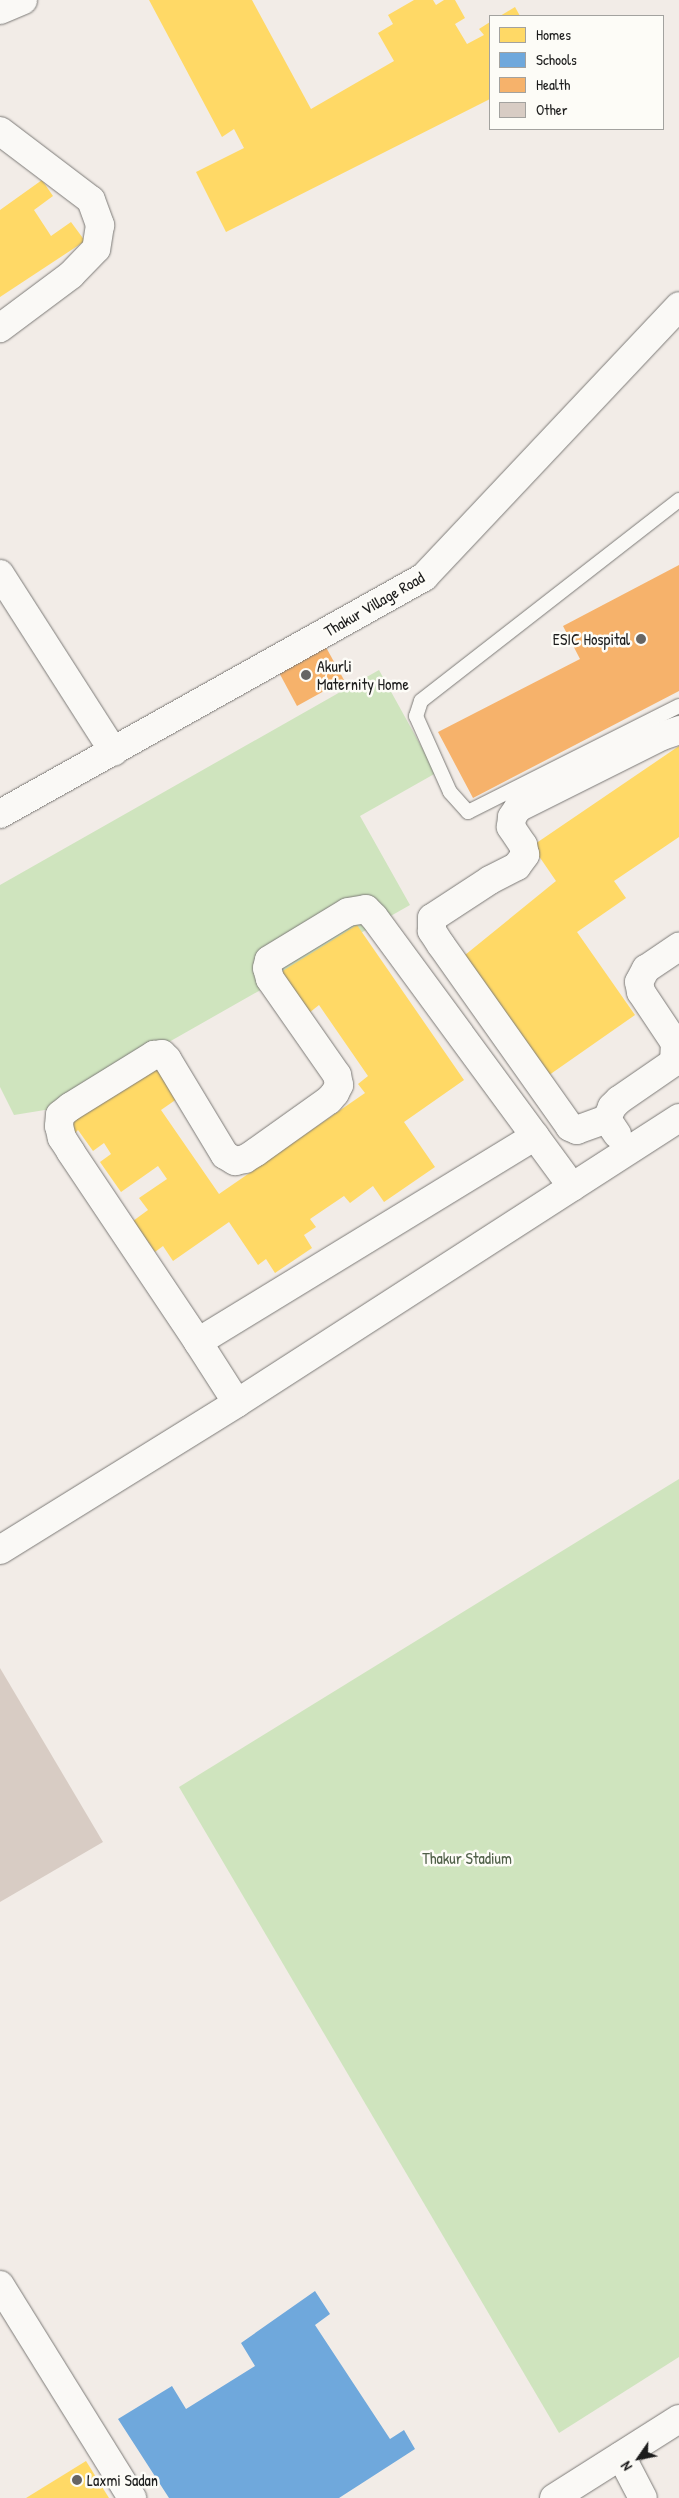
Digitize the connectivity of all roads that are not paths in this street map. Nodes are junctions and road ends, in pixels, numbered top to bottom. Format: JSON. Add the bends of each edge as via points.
{"nodes":[{"id":1,"x":23,"y":0,"type":"edge"},
{"id":2,"x":0,"y":10,"type":"edge"},
{"id":3,"x":0,"y":131,"type":"edge"},
{"id":4,"x":679,"y":306,"type":"edge"},
{"id":5,"x":0,"y":328,"type":"edge"},
{"id":6,"x":679,"y":500,"type":"edge"},
{"id":7,"x":0,"y":574,"type":"edge"},
{"id":8,"x":679,"y":706,"type":"edge"},
{"id":9,"x":679,"y":730,"type":"edge"},
{"id":10,"x":114,"y":752,"type":"junction"},
{"id":11,"x":0,"y":814,"type":"edge"},
{"id":12,"x":679,"y":947,"type":"edge"},
{"id":13,"x":676,"y":1065,"type":"edge"},
{"id":14,"x":679,"y":1118,"type":"edge"},
{"id":15,"x":607,"y":1119,"type":"junction"},
{"id":16,"x":535,"y":1136,"type":"junction"},
{"id":17,"x":628,"y":1150,"type":"junction"},
{"id":18,"x":572,"y":1187,"type":"junction"},
{"id":19,"x":198,"y":1342,"type":"junction"},
{"id":20,"x":237,"y":1403,"type":"junction"},
{"id":21,"x":0,"y":1550,"type":"edge"},
{"id":22,"x":0,"y":2285,"type":"edge"},
{"id":23,"x":679,"y":2419,"type":"edge"},
{"id":24,"x":621,"y":2456,"type":"junction"},
{"id":25,"x":132,"y":2498,"type":"edge"},
{"id":26,"x":554,"y":2498,"type":"edge"},
{"id":27,"x":643,"y":2498,"type":"edge"}],
"edges":[{"from":1,"to":2,"type":"street"},
{"from":3,"to":5,"type":"street","via":[[91,200],[100,225],[96,249],[71,275]]},
{"from":4,"to":10,"type":"street","name":"Thakur Village Road","via":[[424,577]]},
{"from":6,"to":8,"type":"lane","via":[[421,701],[416,716],[450,792],[468,812]]},
{"from":7,"to":10,"type":"street"},
{"from":9,"to":15,"type":"street","via":[[518,808],[512,817],[512,827],[524,855],[517,866],[432,918],[432,931],[441,945],[570,1127],[577,1130]]},
{"from":10,"to":11,"type":"street","name":"Thakur Village Road"},
{"from":12,"to":13,"type":"street","via":[[646,969],[640,982],[648,1004],[676,1043]]},
{"from":13,"to":15,"type":"street","via":[[619,1100]]},
{"from":14,"to":17,"type":"street"},
{"from":15,"to":17,"type":"street"},
{"from":16,"to":18,"type":"street"},
{"from":16,"to":19,"type":"street"},
{"from":16,"to":19,"type":"street","via":[[366,909],[348,912],[269,960],[270,979],[337,1075],[339,1085],[329,1100],[256,1152],[235,1161],[226,1155],[162,1054],[145,1059],[60,1115],[62,1138]]},
{"from":17,"to":18,"type":"street"},
{"from":18,"to":20,"type":"street"},
{"from":19,"to":20,"type":"street"},
{"from":20,"to":21,"type":"street"},
{"from":22,"to":25,"type":"street"},
{"from":23,"to":24,"type":"street"},
{"from":24,"to":26,"type":"street"},
{"from":24,"to":27,"type":"street"}]}
